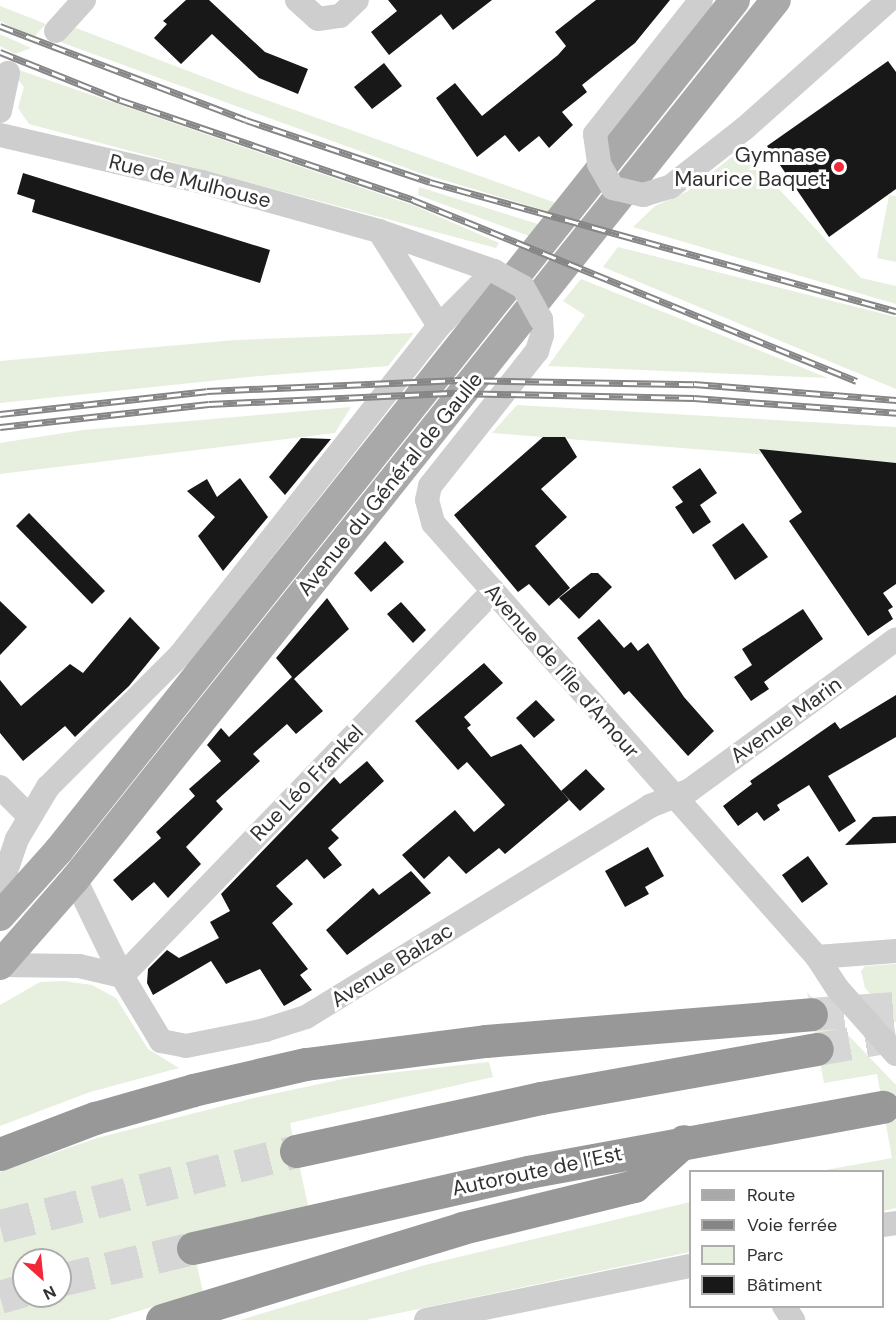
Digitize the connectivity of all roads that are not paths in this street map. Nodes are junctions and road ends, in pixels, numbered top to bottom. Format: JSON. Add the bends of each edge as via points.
{"nodes":[{"id":1,"x":84,"y":0,"type":"edge"},
{"id":2,"x":297,"y":0,"type":"edge"},
{"id":3,"x":357,"y":0,"type":"edge"},
{"id":4,"x":700,"y":0,"type":"edge"},
{"id":5,"x":735,"y":0,"type":"edge"},
{"id":6,"x":776,"y":0,"type":"edge"},
{"id":7,"x":889,"y":0,"type":"edge"},
{"id":8,"x":56,"y":31,"type":"dead end"},
{"id":9,"x":8,"y":73,"type":"dead end"},
{"id":10,"x":0,"y":111,"type":"edge"},
{"id":11,"x":0,"y":135,"type":"edge"},
{"id":12,"x":379,"y":231,"type":"junction"},
{"id":13,"x":494,"y":271,"type":"junction"},
{"id":14,"x":440,"y":326,"type":"junction"},
{"id":15,"x":493,"y":591,"type":"junction"},
{"id":16,"x":896,"y":639,"type":"edge"},
{"id":17,"x":0,"y":787,"type":"edge"},
{"id":18,"x":673,"y":796,"type":"junction"},
{"id":19,"x":30,"y":817,"type":"junction"},
{"id":20,"x":75,"y":879,"type":"junction"},
{"id":21,"x":0,"y":889,"type":"edge"},
{"id":22,"x":0,"y":916,"type":"edge"},
{"id":23,"x":896,"y":951,"type":"edge"},
{"id":24,"x":817,"y":957,"type":"junction"},
{"id":25,"x":0,"y":965,"type":"edge"},
{"id":26,"x":122,"y":976,"type":"junction"},
{"id":27,"x":811,"y":1014,"type":"tunnel mouth"},
{"id":28,"x":817,"y":1049,"type":"tunnel mouth"},
{"id":29,"x":896,"y":1054,"type":"edge"},
{"id":30,"x":883,"y":1107,"type":"dead end"},
{"id":31,"x":684,"y":1141,"type":"junction"},
{"id":32,"x":296,"y":1151,"type":"tunnel mouth"},
{"id":33,"x":0,"y":1154,"type":"edge"},
{"id":34,"x":193,"y":1248,"type":"tunnel mouth"},
{"id":35,"x":689,"y":1266,"type":"edge"},
{"id":36,"x":162,"y":1320,"type":"edge"},
{"id":37,"x":426,"y":1320,"type":"edge"}],
"edges":[{"from":1,"to":8,"type":"street"},
{"from":2,"to":3,"type":"street","via":[[318,19],[340,16]]},
{"from":4,"to":7,"type":"street","bridge":true,"via":[[595,134],[599,164],[613,188],[643,195],[670,187],[745,128]]},
{"from":5,"to":22,"type":"main road","name":"Avenue du Général de Gaulle","via":[[59,850]]},
{"from":6,"to":20,"type":"main road","name":"Avenue du Général de Gaulle"},
{"from":9,"to":10,"type":"street"},
{"from":11,"to":12,"type":"street","name":"Rue de Mulhouse","via":[[202,182]]},
{"from":12,"to":13,"type":"street","name":"Rue de Mulhouse"},
{"from":12,"to":14,"type":"street"},
{"from":13,"to":14,"type":"street"},
{"from":13,"to":15,"type":"street","name":"Avenue de l'Île d'Amour","bridge":true,"via":[[523,287],[541,319],[542,335],[537,351],[430,486],[427,500],[433,524]]},
{"from":14,"to":19,"type":"street","via":[[180,655],[48,788]]},
{"from":15,"to":18,"type":"street","name":"Avenue de l'Île d'Amour"},
{"from":15,"to":26,"type":"street","name":"Rue Léo Frankel"},
{"from":16,"to":18,"type":"street","name":"Avenue Marin","via":[[690,790]]},
{"from":17,"to":19,"type":"street"},
{"from":18,"to":24,"type":"street","name":"Avenue de l'Île d'Amour"},
{"from":18,"to":26,"type":"street","name":"Avenue Balzac","via":[[650,806],[306,1017],[265,1030],[174,1046],[161,1041]]},
{"from":19,"to":21,"type":"street","via":[[17,839]]},
{"from":20,"to":25,"type":"main road","name":"Avenue du Général de Gaulle"},
{"from":20,"to":26,"type":"street","name":"Avenue Balzac"},
{"from":23,"to":24,"type":"street"},
{"from":24,"to":29,"type":"street","name":"Avenue de l'Île d'Amour","via":[[838,989]]},
{"from":25,"to":26,"type":"street","via":[[79,966]]},
{"from":27,"to":33,"type":"highway","via":[[486,1041],[306,1064],[95,1118]]},
{"from":28,"to":32,"type":"highway","via":[[541,1098]]},
{"from":30,"to":31,"type":"highway","name":"Autoroute de l’Est"},
{"from":31,"to":34,"type":"highway","name":"Autoroute de l’Est"},
{"from":31,"to":36,"type":"highway","via":[[634,1186],[462,1228]]},
{"from":35,"to":37,"type":"street"}]}
